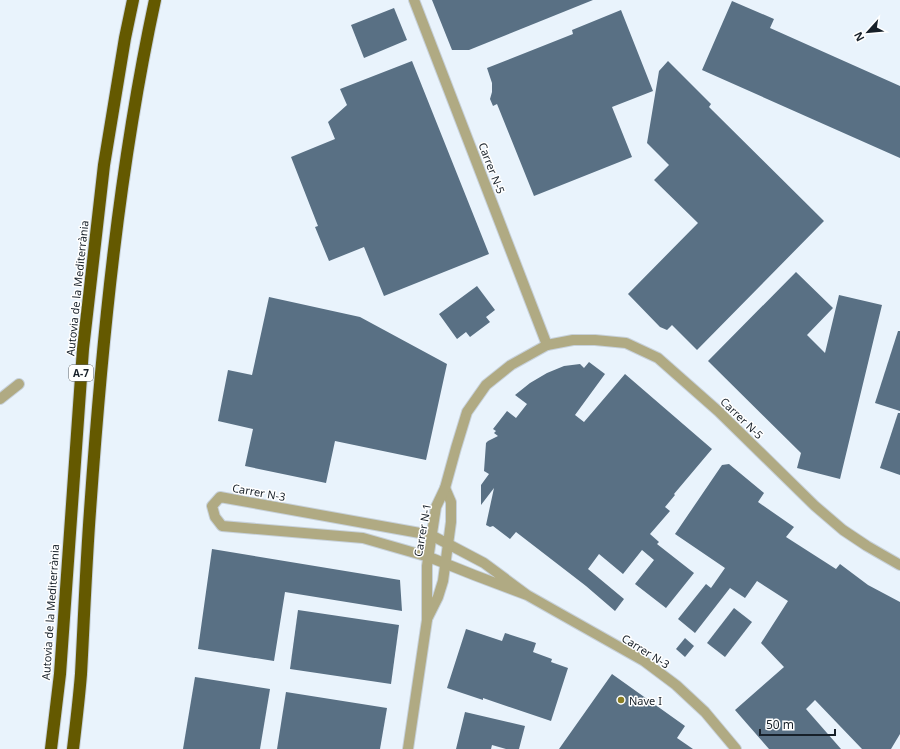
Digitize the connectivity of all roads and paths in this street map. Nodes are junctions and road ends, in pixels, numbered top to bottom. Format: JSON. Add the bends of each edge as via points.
{"nodes":[{"id":1,"x":133,"y":0,"type":"edge"},
{"id":2,"x":154,"y":0,"type":"edge"},
{"id":3,"x":414,"y":0,"type":"edge"},
{"id":4,"x":547,"y":345,"type":"junction"},
{"id":5,"x":19,"y":384,"type":"dead end"},
{"id":6,"x":0,"y":399,"type":"edge"},
{"id":7,"x":446,"y":488,"type":"junction"},
{"id":8,"x":431,"y":535,"type":"junction"},
{"id":9,"x":448,"y":544,"type":"junction"},
{"id":10,"x":429,"y":557,"type":"junction"},
{"id":11,"x":446,"y":564,"type":"junction"},
{"id":12,"x":900,"y":565,"type":"edge"},
{"id":13,"x":527,"y":595,"type":"junction"},
{"id":14,"x":427,"y":620,"type":"junction"},
{"id":15,"x":51,"y":749,"type":"edge"},
{"id":16,"x":74,"y":749,"type":"edge"},
{"id":17,"x":408,"y":749,"type":"edge"},
{"id":18,"x":736,"y":749,"type":"edge"}],
"edges":[{"from":1,"to":15,"type":"highway","name":"Autovia de la Mediterrània","number":"A-7","via":[[104,165],[83,349],[60,674]]},
{"from":2,"to":16,"type":"highway","number":"A-7","via":[[124,169],[104,349]]},
{"from":3,"to":4,"type":"street","name":"Carrer N-5"},
{"from":4,"to":7,"type":"street","name":"Carrer N-5","via":[[511,365],[486,385],[467,412]]},
{"from":4,"to":12,"type":"street","name":"Carrer N-5","via":[[573,340],[602,340],[626,343],[658,358],[718,411],[843,530]]},
{"from":5,"to":6,"type":"street"},
{"from":7,"to":8,"type":"street","name":"Carrer N-1","via":[[436,507]]},
{"from":7,"to":9,"type":"street","name":"Carrer N-1","via":[[452,502]]},
{"from":8,"to":9,"type":"street","name":"Carrer N-3"},
{"from":8,"to":10,"type":"street","name":"Carrer N-1"},
{"from":8,"to":10,"type":"street","name":"Carrer N-3","via":[[220,497],[212,506],[215,517],[222,526],[363,538]]},
{"from":9,"to":11,"type":"street","name":"Carrer N-1"},
{"from":9,"to":13,"type":"street","name":"Carrer N-3","via":[[484,563]]},
{"from":10,"to":11,"type":"street","name":"Carrer N-3"},
{"from":10,"to":14,"type":"street","name":"Carrer N-1"},
{"from":11,"to":13,"type":"street","name":"Carrer N-3"},
{"from":11,"to":14,"type":"street","name":"Carrer N-1","via":[[438,597]]},
{"from":13,"to":18,"type":"street","name":"Carrer N-3","via":[[644,661],[676,685],[705,712]]},
{"from":14,"to":17,"type":"street","name":"Carrer N-1"}]}
